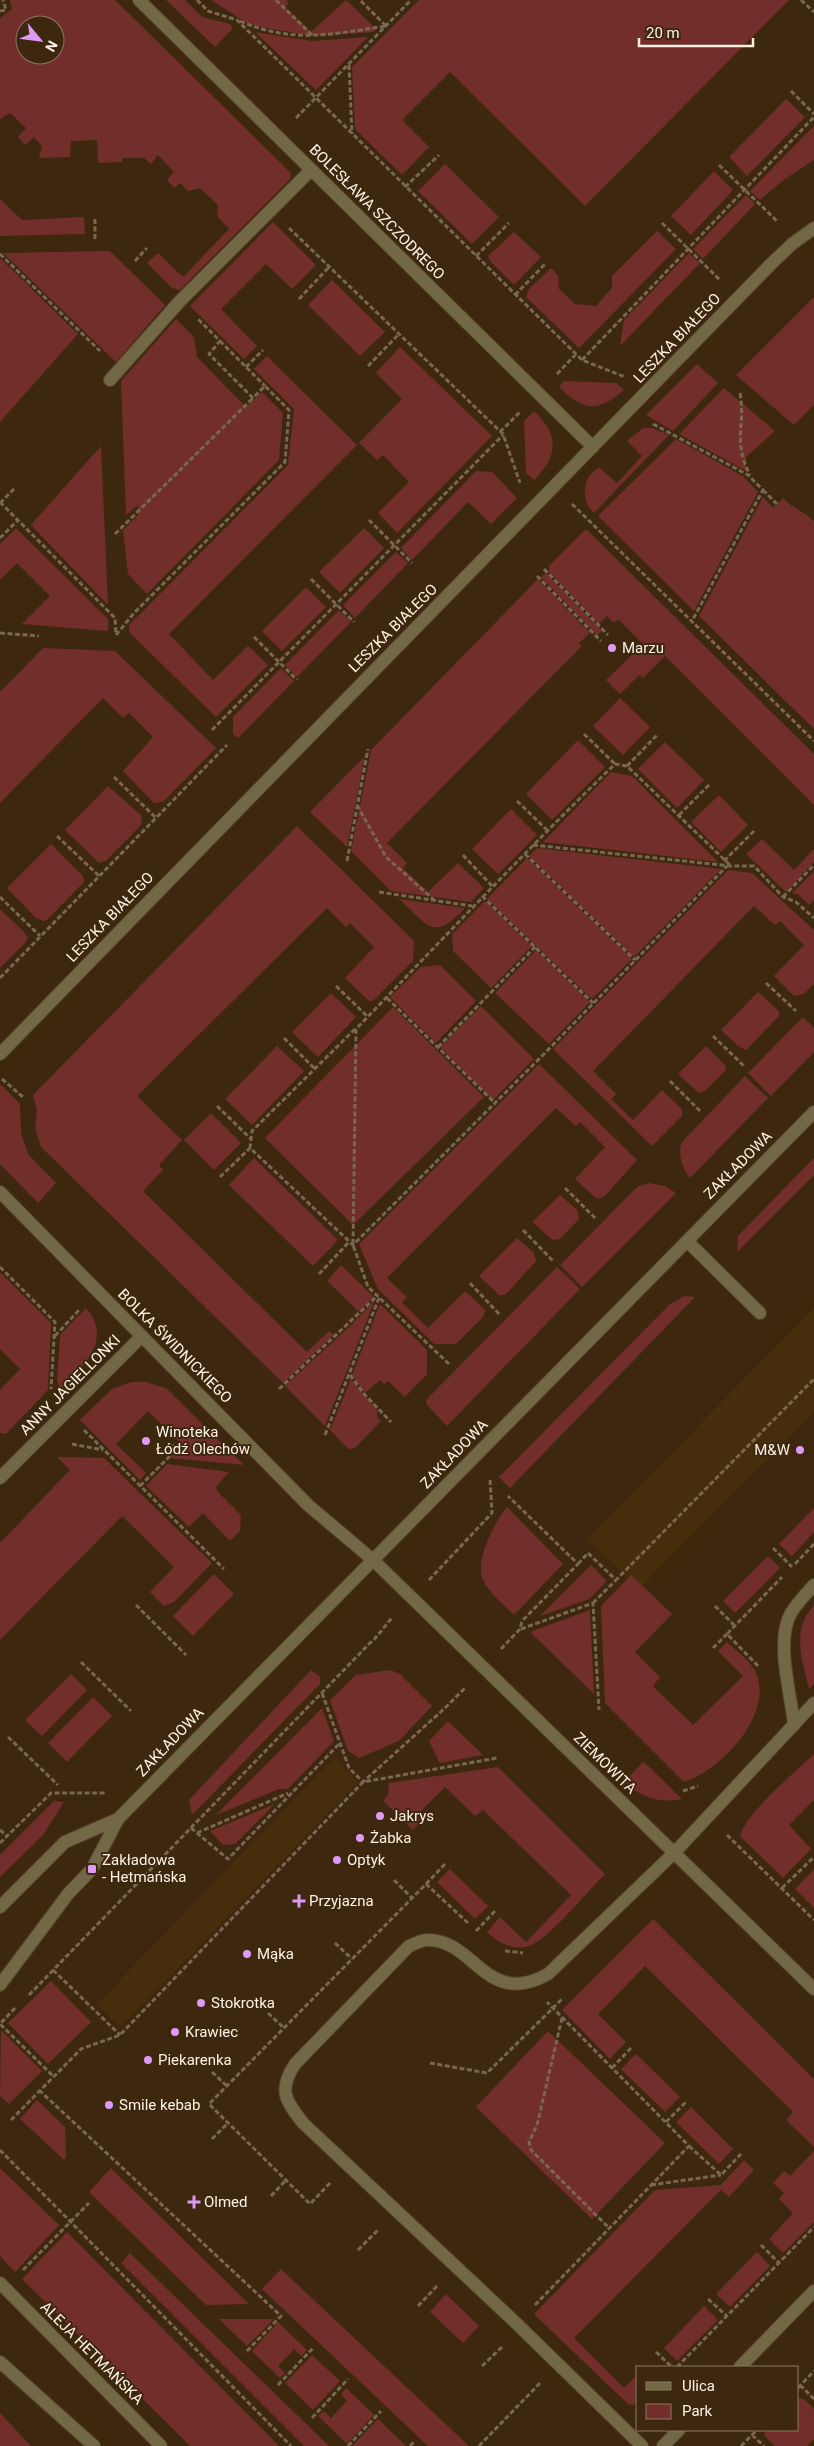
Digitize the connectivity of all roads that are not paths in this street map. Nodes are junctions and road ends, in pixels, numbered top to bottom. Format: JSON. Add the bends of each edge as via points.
{"nodes":[{"id":1,"x":139,"y":0,"type":"edge"},
{"id":2,"x":311,"y":170,"type":"junction"},
{"id":3,"x":814,"y":228,"type":"edge"},
{"id":4,"x":110,"y":380,"type":"dead end"},
{"id":5,"x":593,"y":447,"type":"junction"},
{"id":6,"x":0,"y":1054,"type":"edge"},
{"id":7,"x":814,"y":1112,"type":"edge"},
{"id":8,"x":0,"y":1192,"type":"edge"},
{"id":9,"x":687,"y":1241,"type":"junction"},
{"id":10,"x":760,"y":1313,"type":"dead end"},
{"id":11,"x":142,"y":1336,"type":"junction"},
{"id":12,"x":0,"y":1478,"type":"edge"},
{"id":13,"x":373,"y":1560,"type":"junction"},
{"id":14,"x":814,"y":1585,"type":"edge"},
{"id":15,"x":814,"y":1703,"type":"edge"},
{"id":16,"x":794,"y":1725,"type":"junction"},
{"id":17,"x":118,"y":1819,"type":"junction"},
{"id":18,"x":674,"y":1853,"type":"junction"},
{"id":19,"x":0,"y":1907,"type":"edge"},
{"id":20,"x":0,"y":1985,"type":"edge"},
{"id":21,"x":814,"y":1989,"type":"edge"},
{"id":22,"x":3,"y":2286,"type":"edge"},
{"id":23,"x":814,"y":2291,"type":"edge"},
{"id":24,"x":0,"y":2362,"type":"edge"},
{"id":25,"x":741,"y":2366,"type":"edge"},
{"id":26,"x":678,"y":2431,"type":"edge"},
{"id":27,"x":94,"y":2446,"type":"edge"},
{"id":28,"x":162,"y":2446,"type":"edge"},
{"id":29,"x":642,"y":2446,"type":"edge"},
{"id":30,"x":663,"y":2446,"type":"edge"}],
"edges":[{"from":1,"to":2,"type":"street","name":"BOLESŁAWA SZCZODREGO"},
{"from":2,"to":4,"type":"street","via":[[180,301]]},
{"from":2,"to":5,"type":"street","name":"BOLESŁAWA SZCZODREGO"},
{"from":3,"to":5,"type":"street","name":"LESZKA BIAŁEGO","via":[[796,241],[738,298]]},
{"from":5,"to":6,"type":"street","name":"LESZKA BIAŁEGO"},
{"from":7,"to":9,"type":"street","name":"ZAKŁADOWA"},
{"from":8,"to":11,"type":"street","name":"BOLKA ŚWIDNICKIEGO"},
{"from":9,"to":10,"type":"street"},
{"from":9,"to":13,"type":"street","name":"ZAKŁADOWA"},
{"from":11,"to":12,"type":"street","name":"ANNY JAGIELLONKI"},
{"from":11,"to":13,"type":"street","name":"BOLKA ŚWIDNICKIEGO","via":[[308,1506]]},
{"from":13,"to":17,"type":"street","name":"ZAKŁADOWA"},
{"from":13,"to":18,"type":"street","name":"ZIEMOWITA"},
{"from":14,"to":16,"type":"street","via":[[791,1613],[785,1630]]},
{"from":15,"to":16,"type":"street"},
{"from":16,"to":18,"type":"street"},
{"from":17,"to":19,"type":"street","name":"ZAKŁADOWA","via":[[65,1842]]},
{"from":17,"to":20,"type":"street","name":"ZAKŁADOWA","via":[[92,1869],[68,1894]]},
{"from":18,"to":21,"type":"street","name":"ZIEMOWITA"},
{"from":18,"to":29,"type":"street","via":[[563,1962],[548,1974],[528,1982],[501,1982],[446,1943],[425,1940],[409,1946],[295,2064],[286,2078],[284,2089],[287,2103],[303,2123]]},
{"from":22,"to":28,"type":"street","name":"ALEJA HETMAŃSKA"},
{"from":23,"to":25,"type":"street"},
{"from":24,"to":27,"type":"street"},
{"from":26,"to":30,"type":"street"}]}
